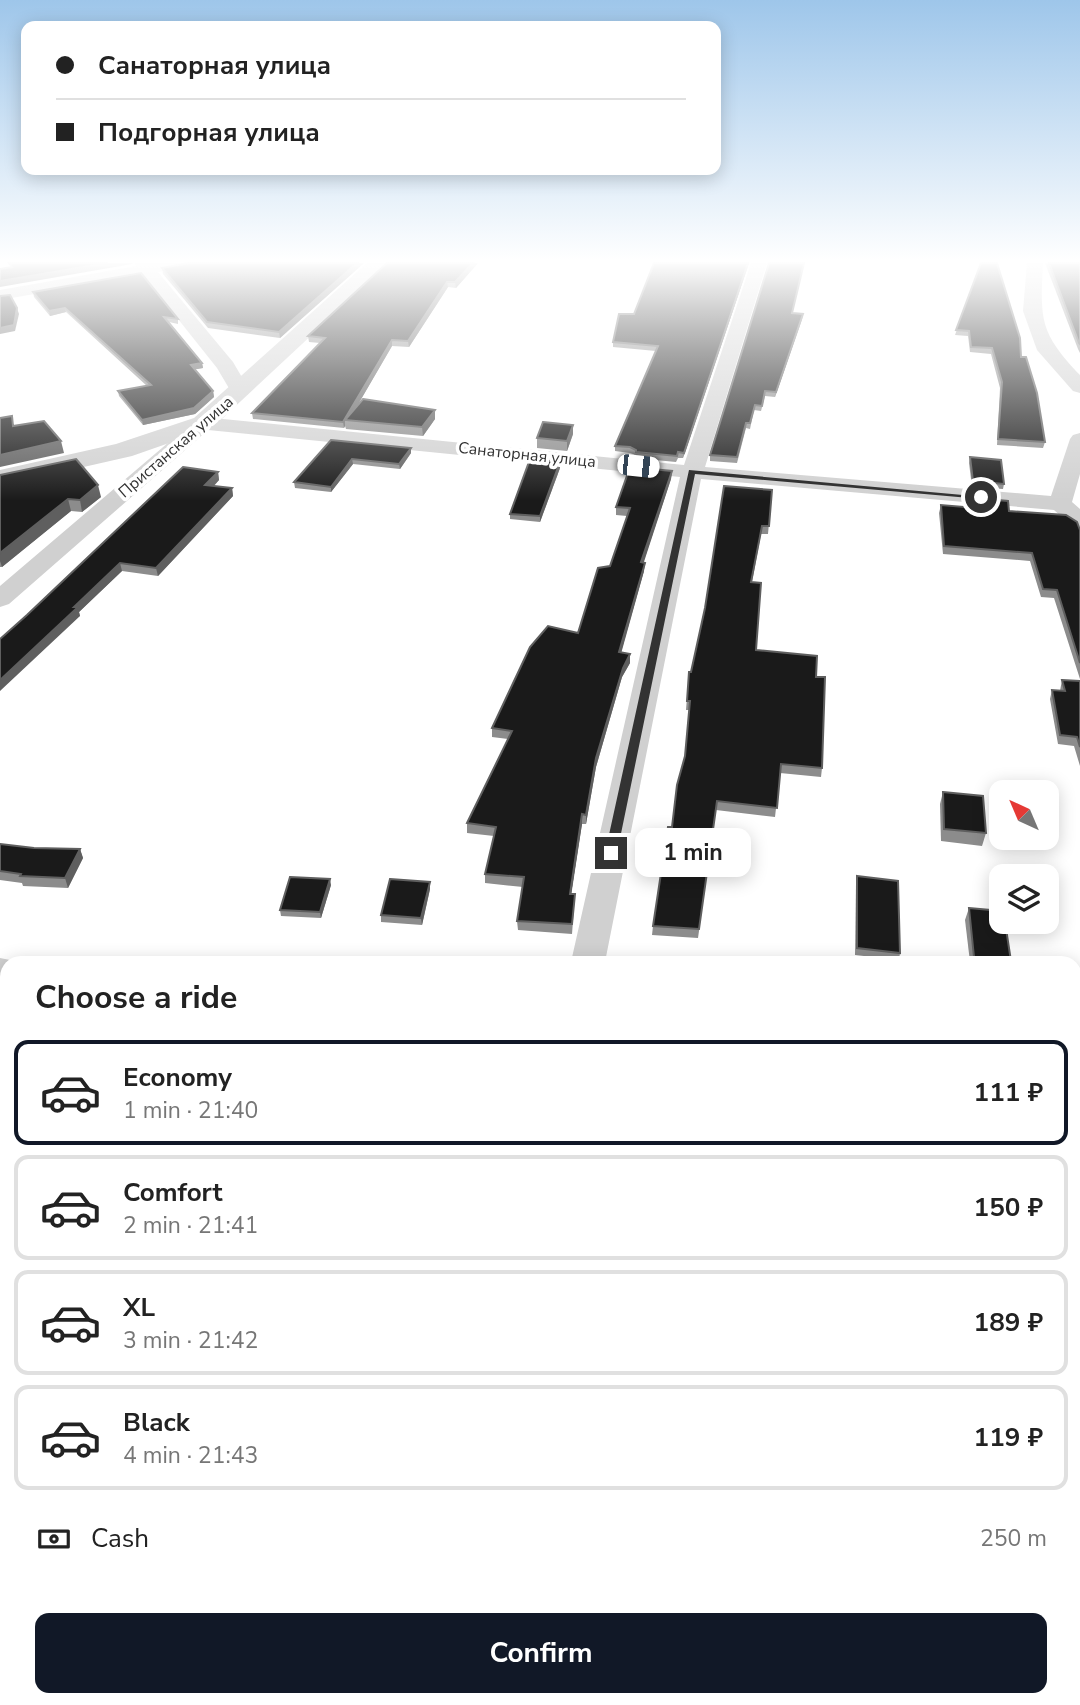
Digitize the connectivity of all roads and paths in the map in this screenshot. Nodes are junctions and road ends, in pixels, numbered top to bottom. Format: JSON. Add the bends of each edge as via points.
{"nodes":[{"id":1,"x":207,"y":343,"type":"edge"},
{"id":2,"x":291,"y":343,"type":"edge"},
{"id":3,"x":733,"y":343,"type":"edge"},
{"id":4,"x":1043,"y":343,"type":"edge"},
{"id":5,"x":1080,"y":387,"type":"edge"},
{"id":6,"x":240,"y":391,"type":"junction"},
{"id":7,"x":204,"y":423,"type":"junction"},
{"id":8,"x":1080,"y":439,"type":"edge"},
{"id":9,"x":692,"y":472,"type":"junction"},
{"id":10,"x":0,"y":478,"type":"edge"},
{"id":11,"x":1060,"y":503,"type":"junction"},
{"id":12,"x":1080,"y":522,"type":"edge"},
{"id":13,"x":0,"y":599,"type":"edge"},
{"id":14,"x":589,"y":956,"type":"edge"}],
"edges":[{"from":1,"to":6,"type":"street"},
{"from":2,"to":6,"type":"street","name":"Пристанская улица"},
{"from":3,"to":9,"type":"street"},
{"from":4,"to":5,"type":"street"},
{"from":6,"to":7,"type":"street","name":"Пристанская улица"},
{"from":7,"to":9,"type":"street","name":"Санаторная улица"},
{"from":7,"to":10,"type":"street","via":[[123,450]]},
{"from":7,"to":13,"type":"street","name":"Пристанская улица"},
{"from":8,"to":11,"type":"street"},
{"from":9,"to":11,"type":"street","name":"Санаторная улица"},
{"from":9,"to":14,"type":"street"},
{"from":11,"to":12,"type":"street"}]}
